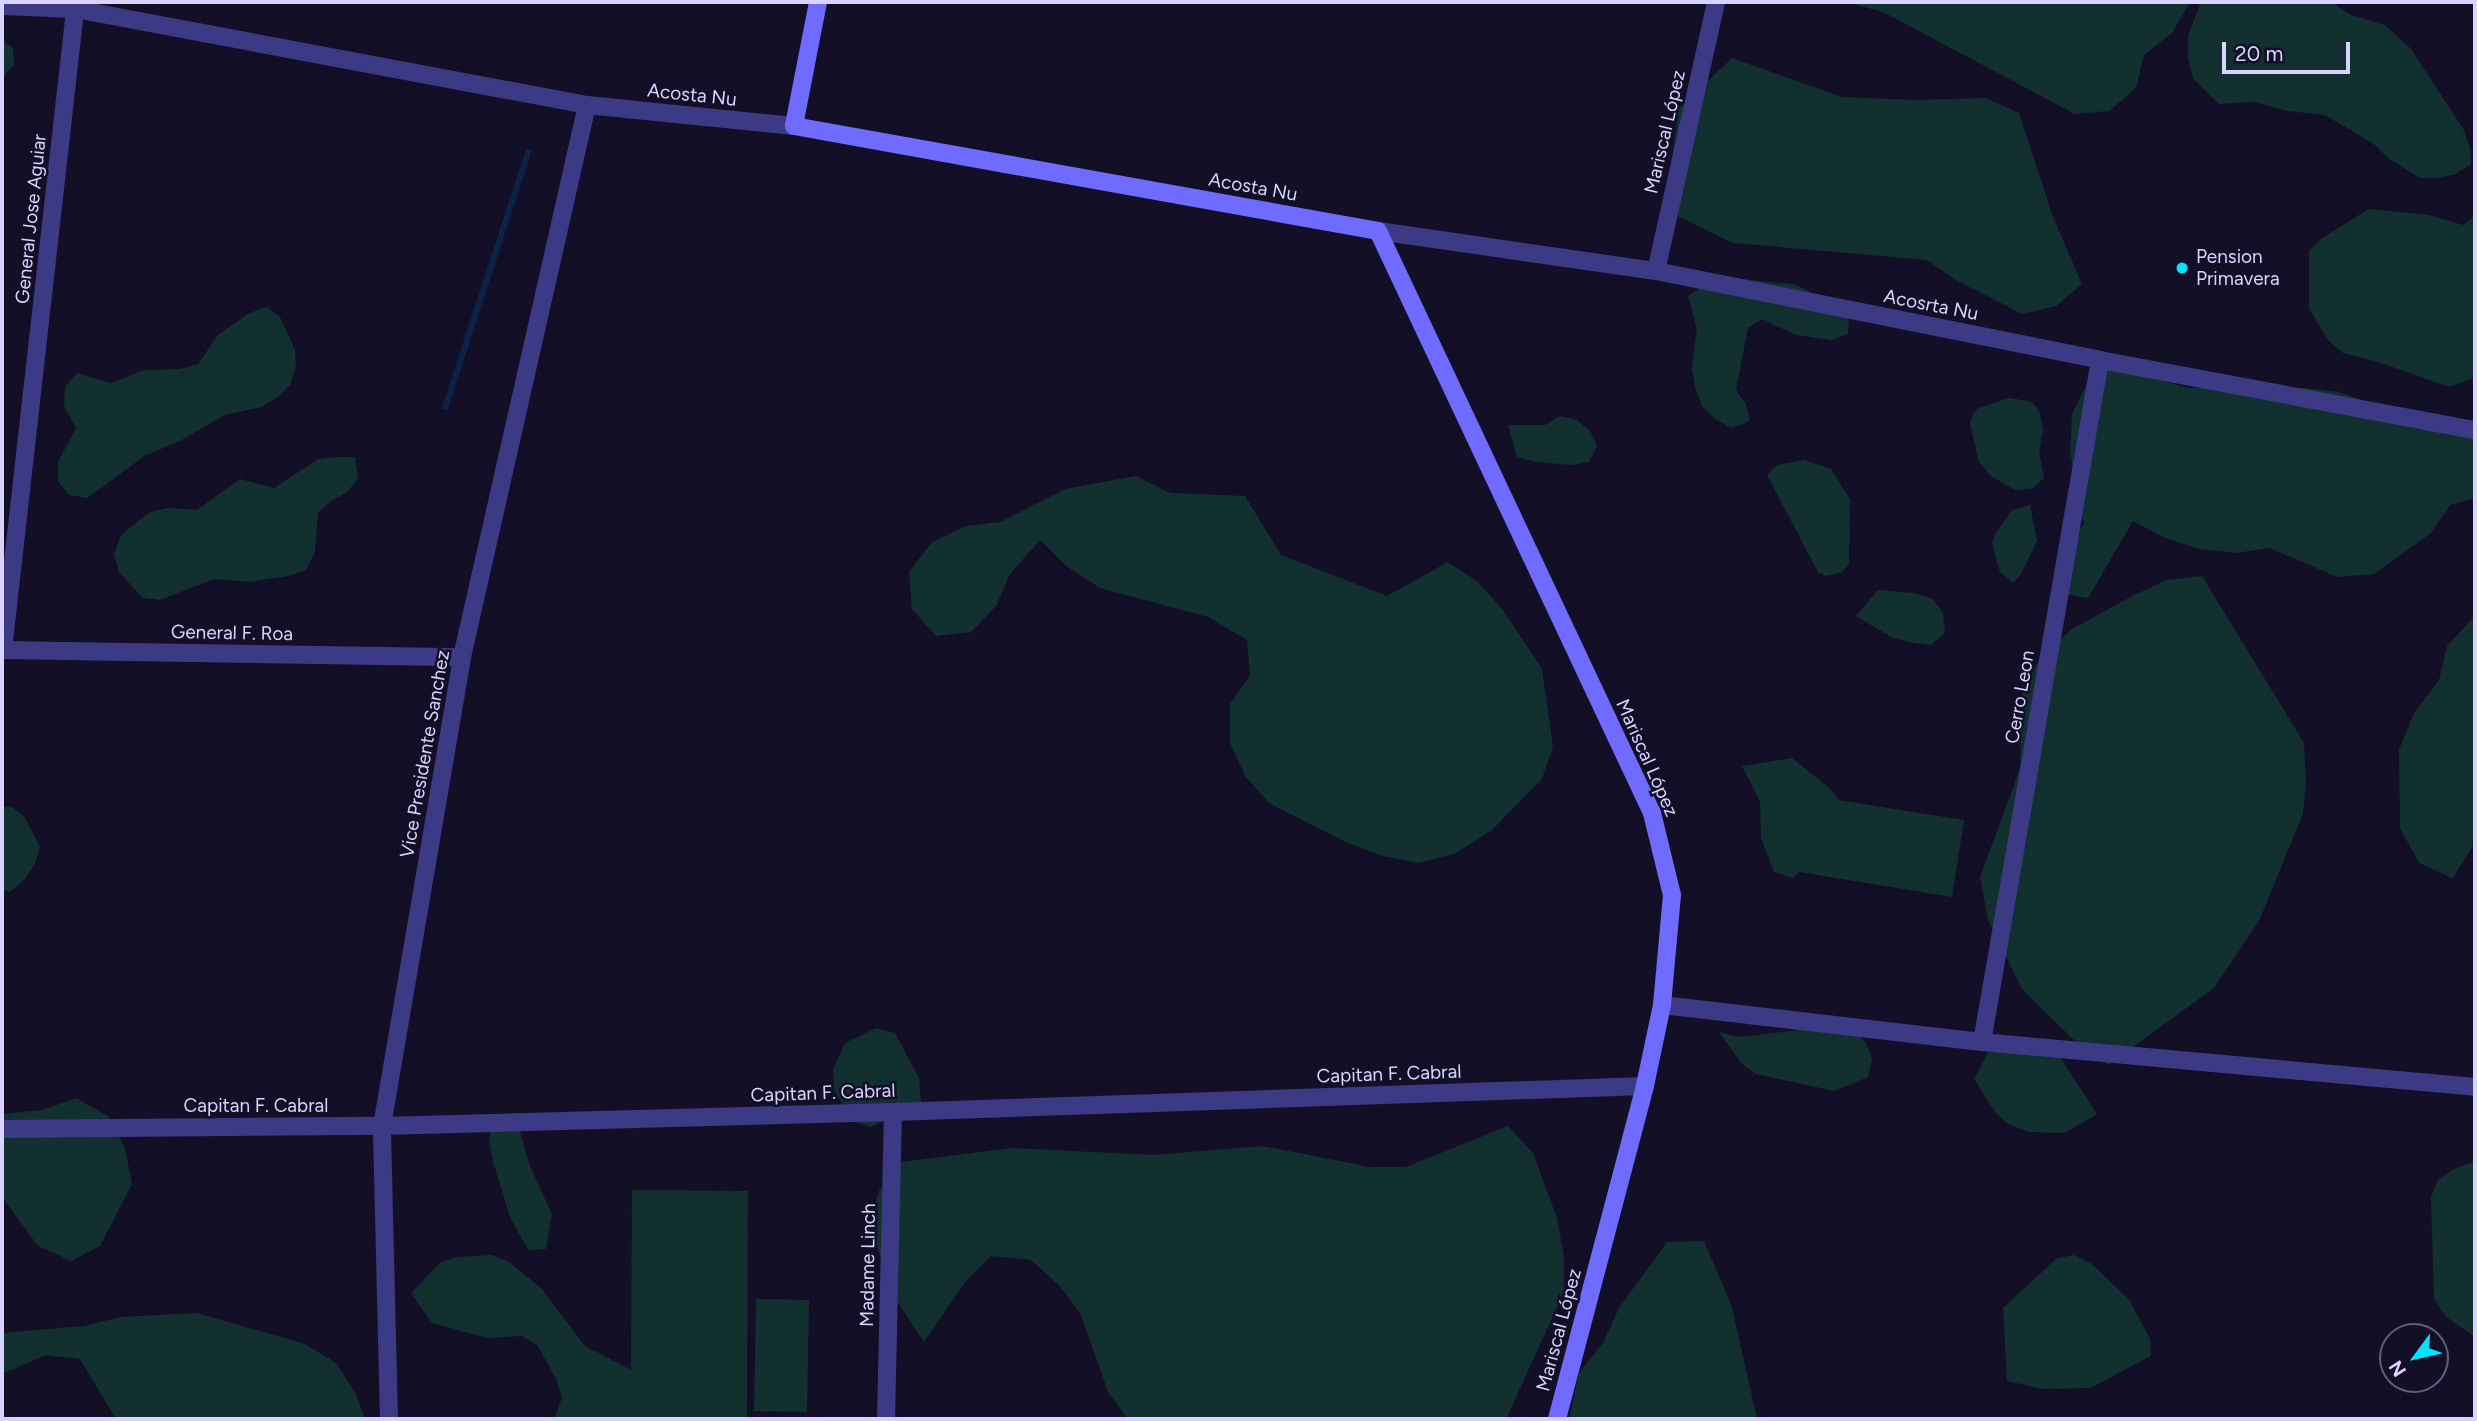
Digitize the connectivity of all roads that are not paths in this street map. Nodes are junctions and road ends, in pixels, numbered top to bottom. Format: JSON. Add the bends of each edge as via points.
{"nodes":[{"id":1,"x":818,"y":2,"type":"edge"},
{"id":2,"x":1716,"y":2,"type":"edge"},
{"id":3,"x":76,"y":5,"type":"edge"},
{"id":4,"x":2,"y":6,"type":"edge"},
{"id":5,"x":587,"y":105,"type":"junction"},
{"id":6,"x":794,"y":126,"type":"junction"},
{"id":7,"x":1378,"y":231,"type":"junction"},
{"id":8,"x":1656,"y":271,"type":"junction"},
{"id":9,"x":2100,"y":360,"type":"junction"},
{"id":10,"x":2475,"y":430,"type":"edge"},
{"id":11,"x":3,"y":650,"type":"edge"},
{"id":12,"x":462,"y":657,"type":"junction"},
{"id":13,"x":1662,"y":1005,"type":"junction"},
{"id":14,"x":1982,"y":1042,"type":"junction"},
{"id":15,"x":2474,"y":1083,"type":"edge"},
{"id":16,"x":1645,"y":1086,"type":"junction"},
{"id":17,"x":893,"y":1112,"type":"junction"},
{"id":18,"x":382,"y":1126,"type":"junction"},
{"id":19,"x":2,"y":1129,"type":"edge"},
{"id":20,"x":389,"y":1419,"type":"edge"},
{"id":21,"x":886,"y":1419,"type":"edge"},
{"id":22,"x":1557,"y":1419,"type":"edge"}],
"edges":[{"from":1,"to":6,"type":"street"},
{"from":2,"to":8,"type":"street","name":"Mariscal López"},
{"from":3,"to":4,"type":"street","name":"Acosta Nu"},
{"from":3,"to":5,"type":"street","name":"Acosta Nu"},
{"from":3,"to":11,"type":"street","name":"General Jose Aguiar"},
{"from":5,"to":6,"type":"street","name":"Acosta Nu"},
{"from":5,"to":12,"type":"street","name":"Vice Presidente Sanchez"},
{"from":6,"to":7,"type":"street","name":"Acosta Nu"},
{"from":7,"to":8,"type":"street","name":"Acosrta Nu"},
{"from":7,"to":13,"type":"street","name":"Mariscal López","via":[[1652,813],[1672,895]]},
{"from":8,"to":9,"type":"street","name":"Acosrta Nu"},
{"from":9,"to":10,"type":"street","name":"Acosrta Nu"},
{"from":9,"to":14,"type":"street","name":"Cerro Leon"},
{"from":11,"to":12,"type":"street","name":"General F. Roa"},
{"from":12,"to":18,"type":"street","name":"Vice Presidente Sanchez"},
{"from":13,"to":14,"type":"street"},
{"from":13,"to":16,"type":"street","name":"Mariscal López"},
{"from":14,"to":15,"type":"street"},
{"from":16,"to":17,"type":"street","name":"Capitan F. Cabral"},
{"from":16,"to":22,"type":"street","name":"Mariscal López"},
{"from":17,"to":18,"type":"street","name":"Capitan F. Cabral"},
{"from":17,"to":21,"type":"street","name":"Madame Linch"},
{"from":18,"to":19,"type":"street","name":"Capitan F. Cabral"},
{"from":18,"to":20,"type":"street","name":"Vice Presidente Sanchez"}]}
